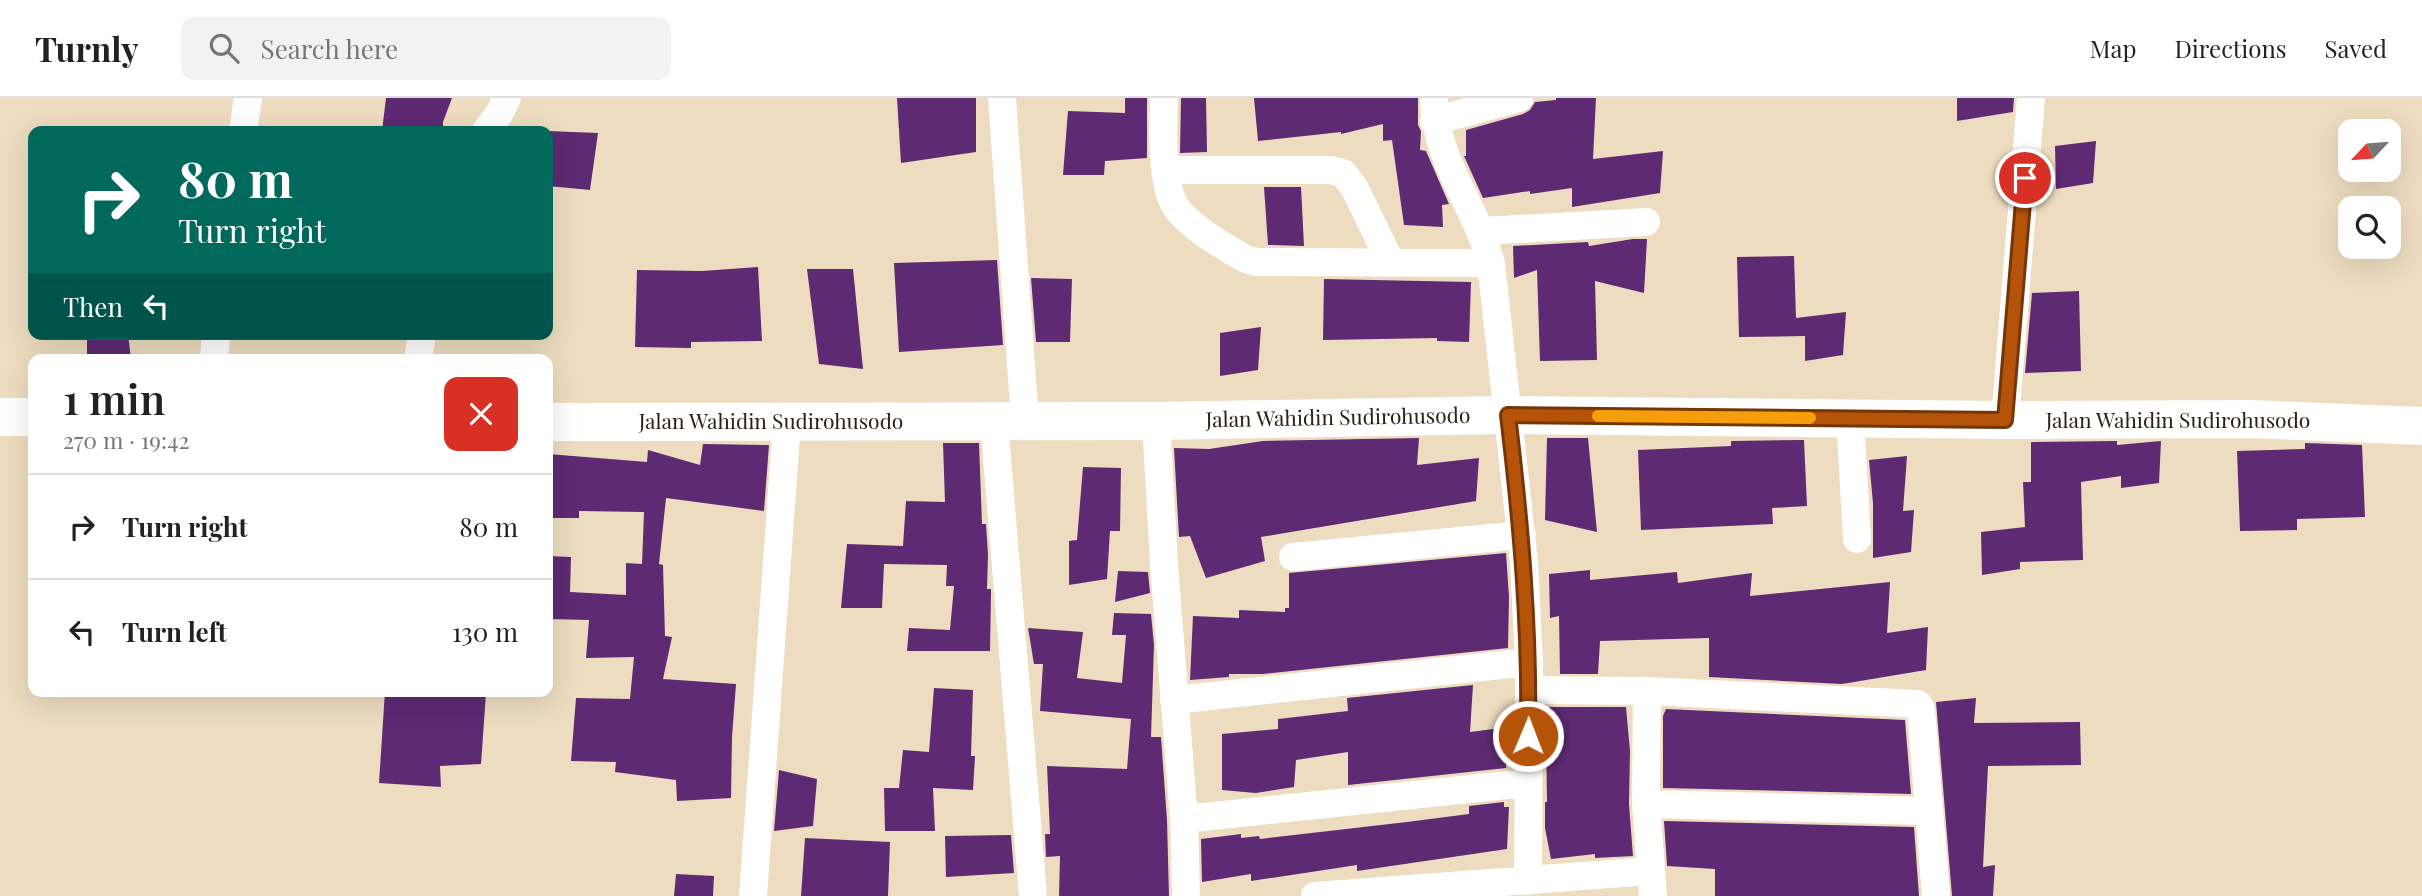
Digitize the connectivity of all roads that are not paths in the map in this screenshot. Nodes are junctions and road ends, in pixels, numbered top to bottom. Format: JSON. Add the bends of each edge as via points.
{"nodes":[{"id":1,"x":248,"y":98,"type":"edge"},
{"id":2,"x":507,"y":98,"type":"edge"},
{"id":3,"x":1002,"y":98,"type":"edge"},
{"id":4,"x":1164,"y":98,"type":"edge"},
{"id":5,"x":1519,"y":98,"type":"edge"},
{"id":6,"x":2031,"y":98,"type":"edge"},
{"id":7,"x":1434,"y":109,"type":"edge"},
{"id":8,"x":244,"y":126,"type":"edge"},
{"id":9,"x":489,"y":126,"type":"edge"},
{"id":10,"x":1166,"y":170,"type":"junction"},
{"id":11,"x":1646,"y":222,"type":"dead end"},
{"id":12,"x":1481,"y":231,"type":"junction"},
{"id":13,"x":1391,"y":263,"type":"junction"},
{"id":14,"x":1491,"y":263,"type":"junction"},
{"id":15,"x":1508,"y":415,"type":"junction"},
{"id":16,"x":0,"y":417,"type":"edge"},
{"id":17,"x":28,"y":417,"type":"edge"},
{"id":18,"x":1850,"y":418,"type":"junction"},
{"id":19,"x":2005,"y":420,"type":"junction"},
{"id":20,"x":1010,"y":421,"type":"junction"},
{"id":21,"x":1156,"y":421,"type":"junction"},
{"id":22,"x":553,"y":422,"type":"edge"},
{"id":23,"x":787,"y":422,"type":"junction"},
{"id":24,"x":2422,"y":426,"type":"edge"},
{"id":25,"x":1522,"y":535,"type":"junction"},
{"id":26,"x":1857,"y":539,"type":"dead end"},
{"id":27,"x":1293,"y":557,"type":"dead end"},
{"id":28,"x":1529,"y":662,"type":"junction"},
{"id":29,"x":1529,"y":690,"type":"junction"},
{"id":30,"x":1647,"y":691,"type":"junction"},
{"id":31,"x":1174,"y":700,"type":"junction"},
{"id":32,"x":1527,"y":783,"type":"junction"},
{"id":33,"x":1646,"y":804,"type":"junction"},
{"id":34,"x":1929,"y":811,"type":"junction"},
{"id":35,"x":1184,"y":819,"type":"junction"},
{"id":36,"x":1652,"y":884,"type":"edge"},
{"id":37,"x":1544,"y":886,"type":"edge"},
{"id":38,"x":753,"y":896,"type":"edge"},
{"id":39,"x":1033,"y":896,"type":"edge"},
{"id":40,"x":1186,"y":896,"type":"edge"},
{"id":41,"x":1315,"y":896,"type":"edge"},
{"id":42,"x":1936,"y":896,"type":"edge"}],
"edges":[{"from":1,"to":8,"type":"street"},
{"from":2,"to":9,"type":"street"},
{"from":3,"to":20,"type":"street"},
{"from":4,"to":10,"type":"street"},
{"from":5,"to":7,"type":"street"},
{"from":6,"to":19,"type":"street"},
{"from":7,"to":12,"type":"street","via":[[1441,150]]},
{"from":10,"to":13,"type":"street","via":[[1171,196],[1184,216],[1246,259]]},
{"from":10,"to":13,"type":"street","via":[[1343,173]]},
{"from":11,"to":12,"type":"street"},
{"from":12,"to":14,"type":"street"},
{"from":13,"to":14,"type":"street"},
{"from":14,"to":15,"type":"street"},
{"from":15,"to":18,"type":"highway","name":"Jalan Wahidin Sudirohusodo"},
{"from":15,"to":21,"type":"highway","name":"Jalan Wahidin Sudirohusodo"},
{"from":15,"to":25,"type":"street"},
{"from":16,"to":17,"type":"highway"},
{"from":18,"to":19,"type":"highway","name":"Jalan Wahidin Sudirohusodo"},
{"from":18,"to":26,"type":"street"},
{"from":19,"to":24,"type":"highway","name":"Jalan Wahidin Sudirohusodo","via":[[2248,419]]},
{"from":20,"to":21,"type":"highway","name":"Jalan Wahidin Sudirohusodo"},
{"from":20,"to":23,"type":"highway","name":"Jalan Wahidin Sudirohusodo"},
{"from":20,"to":39,"type":"street"},
{"from":21,"to":31,"type":"street"},
{"from":22,"to":23,"type":"highway","name":"Jalan Wahidin Sudirohusodo"},
{"from":23,"to":38,"type":"street"},
{"from":25,"to":27,"type":"street"},
{"from":25,"to":28,"type":"street"},
{"from":28,"to":29,"type":"street"},
{"from":28,"to":31,"type":"street"},
{"from":29,"to":30,"type":"street"},
{"from":29,"to":32,"type":"street"},
{"from":30,"to":33,"type":"street"},
{"from":30,"to":34,"type":"street","via":[[1918,705]]},
{"from":31,"to":35,"type":"street"},
{"from":32,"to":35,"type":"street"},
{"from":32,"to":37,"type":"street"},
{"from":33,"to":34,"type":"street"},
{"from":33,"to":36,"type":"street"},
{"from":34,"to":42,"type":"street"},
{"from":35,"to":40,"type":"street"},
{"from":36,"to":37,"type":"street"},
{"from":37,"to":41,"type":"street"}]}
